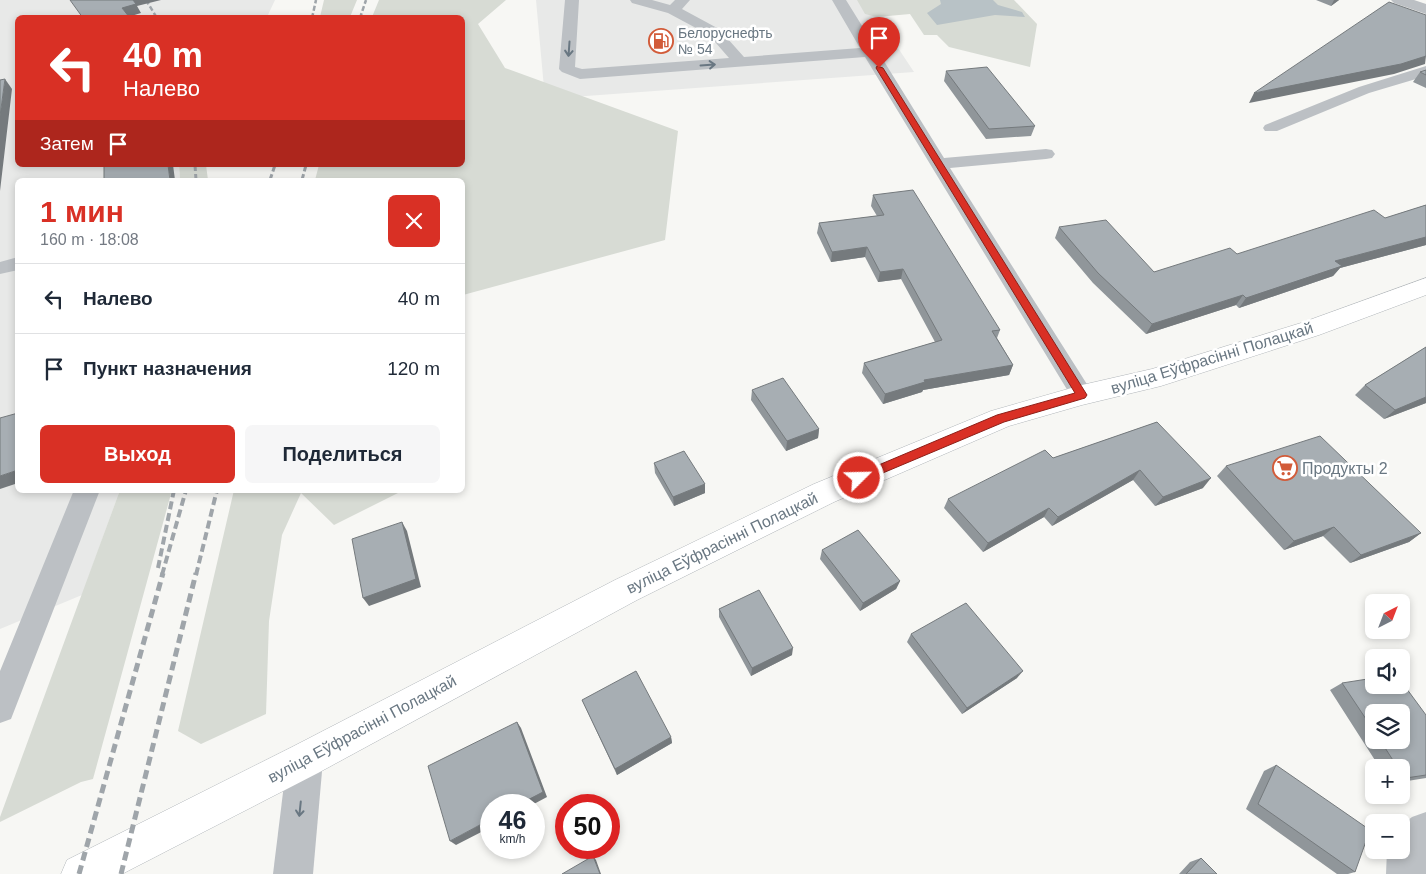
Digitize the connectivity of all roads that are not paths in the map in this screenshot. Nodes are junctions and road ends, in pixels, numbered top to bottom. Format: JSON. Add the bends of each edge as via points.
{"nodes":[{"id":1,"x":572,"y":0,"type":"edge"},
{"id":2,"x":637,"y":0,"type":"edge"},
{"id":3,"x":839,"y":0,"type":"edge"},
{"id":4,"x":1398,"y":0,"type":"edge"},
{"id":5,"x":678,"y":5,"type":"edge"},
{"id":6,"x":1426,"y":9,"type":"edge"},
{"id":7,"x":869,"y":52,"type":"junction"},
{"id":8,"x":741,"y":63,"type":"junction"},
{"id":9,"x":1426,"y":70,"type":"edge"},
{"id":10,"x":1271,"y":128,"type":"dead end"},
{"id":11,"x":1046,"y":154,"type":"dead end"},
{"id":12,"x":938,"y":164,"type":"junction"},
{"id":13,"x":15,"y":264,"type":"edge"},
{"id":14,"x":0,"y":268,"type":"edge"},
{"id":15,"x":1426,"y":286,"type":"edge"},
{"id":16,"x":1082,"y":395,"type":"junction"},
{"id":17,"x":86,"y":493,"type":"edge"},
{"id":18,"x":0,"y":708,"type":"edge"},
{"id":19,"x":305,"y":760,"type":"junction"},
{"id":20,"x":1426,"y":832,"type":"edge"},
{"id":21,"x":81,"y":874,"type":"edge"},
{"id":22,"x":293,"y":874,"type":"edge"},
{"id":23,"x":1406,"y":874,"type":"edge"}],
"edges":[{"from":1,"to":8,"type":"lane","one_way":true,"via":[[568,69],[580,74]]},
{"from":2,"to":5,"type":"lane"},
{"from":3,"to":7,"type":"lane"},
{"from":4,"to":6,"type":"street"},
{"from":5,"to":8,"type":"lane","via":[[714,32]]},
{"from":7,"to":8,"type":"lane"},
{"from":7,"to":12,"type":"lane"},
{"from":9,"to":10,"type":"lane","via":[[1364,90]]},
{"from":11,"to":12,"type":"lane"},
{"from":12,"to":16,"type":"lane"},
{"from":13,"to":14,"type":"lane"},
{"from":15,"to":16,"type":"main road","name":"вуліца Еўфрасінні Полацкай","via":[[1245,350],[1152,379]]},
{"from":16,"to":19,"type":"main road","name":"вуліца Еўфрасінні Полацкай","via":[[1001,418],[824,493],[626,590]]},
{"from":17,"to":18,"type":"lane"},
{"from":19,"to":21,"type":"main road","name":"вуліца Еўфрасінні Полацкай"},
{"from":19,"to":22,"type":"street","one_way":true},
{"from":20,"to":23,"type":"street","via":[[1406,847]]}]}
